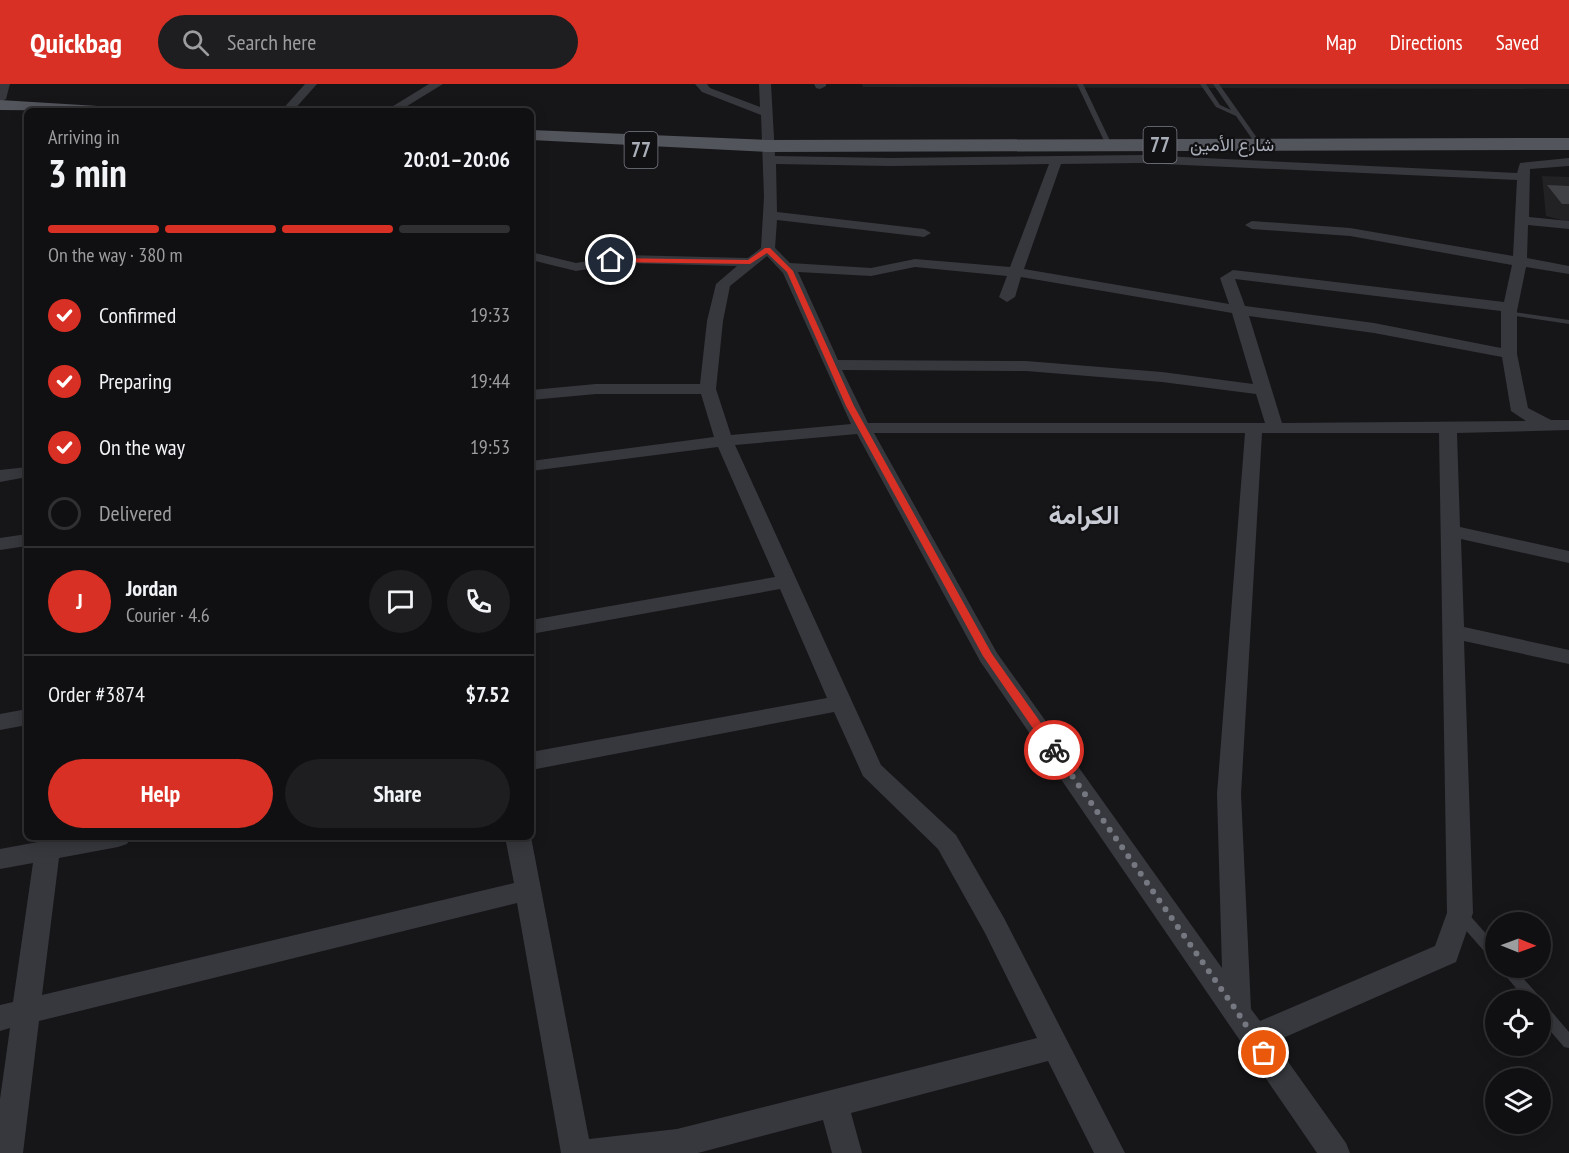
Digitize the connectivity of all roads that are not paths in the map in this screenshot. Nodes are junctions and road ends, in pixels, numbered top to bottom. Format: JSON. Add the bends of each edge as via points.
{"nodes":[{"id":1,"x":4,"y":84,"type":"edge"},
{"id":2,"x":311,"y":84,"type":"edge"},
{"id":3,"x":437,"y":84,"type":"edge"},
{"id":4,"x":701,"y":84,"type":"edge"},
{"id":5,"x":765,"y":84,"type":"edge"},
{"id":6,"x":1080,"y":84,"type":"edge"},
{"id":7,"x":1203,"y":84,"type":"edge"},
{"id":8,"x":1216,"y":84,"type":"edge"},
{"id":9,"x":0,"y":99,"type":"edge"},
{"id":10,"x":0,"y":105,"type":"edge"},
{"id":11,"x":49,"y":108,"type":"edge"},
{"id":12,"x":289,"y":108,"type":"edge"},
{"id":13,"x":396,"y":108,"type":"edge"},
{"id":14,"x":766,"y":113,"type":"junction"},
{"id":15,"x":0,"y":114,"type":"edge"},
{"id":16,"x":1238,"y":115,"type":"junction"},
{"id":17,"x":24,"y":116,"type":"edge"},
{"id":18,"x":534,"y":135,"type":"edge"},
{"id":19,"x":1569,"y":144,"type":"edge"},
{"id":20,"x":1259,"y":145,"type":"junction"},
{"id":21,"x":534,"y":146,"type":"edge"},
{"id":22,"x":1109,"y":146,"type":"junction"},
{"id":23,"x":762,"y":151,"type":"junction"},
{"id":24,"x":1056,"y":161,"type":"junction"},
{"id":25,"x":1569,"y":162,"type":"edge"},
{"id":26,"x":1524,"y":177,"type":"junction"},
{"id":27,"x":770,"y":216,"type":"junction"},
{"id":28,"x":1522,"y":220,"type":"junction"},
{"id":29,"x":1252,"y":225,"type":"dead end"},
{"id":30,"x":1569,"y":225,"type":"edge"},
{"id":31,"x":924,"y":233,"type":"dead end"},
{"id":32,"x":759,"y":256,"type":"junction"},
{"id":33,"x":534,"y":257,"type":"edge"},
{"id":34,"x":1520,"y":263,"type":"junction"},
{"id":35,"x":785,"y":267,"type":"junction"},
{"id":36,"x":1569,"y":270,"type":"edge"},
{"id":37,"x":1017,"y":272,"type":"junction"},
{"id":38,"x":1007,"y":297,"type":"dead end"},
{"id":39,"x":1239,"y":310,"type":"junction"},
{"id":40,"x":1510,"y":310,"type":"junction"},
{"id":41,"x":1569,"y":322,"type":"edge"},
{"id":42,"x":1509,"y":354,"type":"junction"},
{"id":43,"x":831,"y":365,"type":"junction"},
{"id":44,"x":708,"y":389,"type":"junction"},
{"id":45,"x":1263,"y":390,"type":"junction"},
{"id":46,"x":534,"y":395,"type":"edge"},
{"id":47,"x":1548,"y":425,"type":"junction"},
{"id":48,"x":1569,"y":425,"type":"edge"},
{"id":49,"x":864,"y":428,"type":"junction"},
{"id":50,"x":1264,"y":428,"type":"junction"},
{"id":51,"x":1448,"y":428,"type":"junction"},
{"id":52,"x":724,"y":441,"type":"junction"},
{"id":53,"x":534,"y":466,"type":"edge"},
{"id":54,"x":24,"y":472,"type":"edge"},
{"id":55,"x":0,"y":476,"type":"edge"},
{"id":56,"x":1452,"y":531,"type":"junction"},
{"id":57,"x":24,"y":540,"type":"edge"},
{"id":58,"x":0,"y":544,"type":"edge"},
{"id":59,"x":1569,"y":556,"type":"edge"},
{"id":60,"x":788,"y":581,"type":"junction"},
{"id":61,"x":534,"y":626,"type":"edge"},
{"id":62,"x":1454,"y":632,"type":"junction"},
{"id":63,"x":1569,"y":657,"type":"edge"},
{"id":64,"x":842,"y":703,"type":"junction"},
{"id":65,"x":24,"y":718,"type":"edge"},
{"id":66,"x":0,"y":722,"type":"edge"},
{"id":67,"x":534,"y":759,"type":"edge"},
{"id":68,"x":102,"y":840,"type":"edge"},
{"id":69,"x":519,"y":840,"type":"edge"},
{"id":70,"x":47,"y":850,"type":"junction"},
{"id":71,"x":0,"y":859,"type":"edge"},
{"id":72,"x":528,"y":890,"type":"junction"},
{"id":73,"x":1460,"y":914,"type":"junction"},
{"id":74,"x":1485,"y":942,"type":"edge"},
{"id":75,"x":1515,"y":978,"type":"edge"},
{"id":76,"x":1525,"y":990,"type":"edge"},
{"id":77,"x":1236,"y":1010,"type":"junction"},
{"id":78,"x":13,"y":1014,"type":"edge"},
{"id":79,"x":1551,"y":1021,"type":"edge"},
{"id":80,"x":1254,"y":1038,"type":"junction"},
{"id":81,"x":1569,"y":1042,"type":"edge"},
{"id":82,"x":1056,"y":1046,"type":"junction"},
{"id":83,"x":834,"y":1104,"type":"junction"},
{"id":84,"x":8,"y":1153,"type":"edge"},
{"id":85,"x":576,"y":1153,"type":"edge"},
{"id":86,"x":591,"y":1153,"type":"edge"},
{"id":87,"x":847,"y":1153,"type":"edge"},
{"id":88,"x":1110,"y":1153,"type":"edge"},
{"id":89,"x":1335,"y":1153,"type":"edge"}],
"edges":[{"from":1,"to":9,"type":"street"},
{"from":2,"to":12,"type":"street"},
{"from":3,"to":13,"type":"street"},
{"from":4,"to":14,"type":"street","via":[[706,90]]},
{"from":5,"to":14,"type":"street"},
{"from":6,"to":22,"type":"lane"},
{"from":7,"to":16,"type":"lane","via":[[1218,106]]},
{"from":8,"to":16,"type":"lane"},
{"from":10,"to":11,"type":"main road"},
{"from":14,"to":23,"type":"street"},
{"from":15,"to":17,"type":"main road"},
{"from":16,"to":20,"type":"lane"},
{"from":18,"to":23,"type":"main road","name":"شارع الأمين","number":"77"},
{"from":19,"to":20,"type":"main road","name":"شارع الأمين","number":"77"},
{"from":20,"to":22,"type":"main road","name":"شارع الأمين","number":"77"},
{"from":21,"to":23,"type":"main road","name":"شارع الأمين","number":"77"},
{"from":22,"to":23,"type":"main road","name":"شارع الأمين","number":"77"},
{"from":23,"to":24,"type":"street","via":[[881,162]]},
{"from":23,"to":27,"type":"street"},
{"from":24,"to":26,"type":"street","via":[[1141,159]]},
{"from":24,"to":37,"type":"street"},
{"from":25,"to":26,"type":"street","via":[[1524,166]]},
{"from":26,"to":28,"type":"street"},
{"from":27,"to":31,"type":"street"},
{"from":27,"to":32,"type":"street"},
{"from":28,"to":30,"type":"street"},
{"from":28,"to":34,"type":"street"},
{"from":29,"to":34,"type":"street","via":[[1350,232]]},
{"from":32,"to":33,"type":"street","via":[[624,259],[576,267]]},
{"from":32,"to":35,"type":"street"},
{"from":32,"to":44,"type":"street","via":[[723,284]]},
{"from":34,"to":36,"type":"street"},
{"from":34,"to":40,"type":"street"},
{"from":35,"to":37,"type":"street","via":[[871,272],[915,263]]},
{"from":35,"to":43,"type":"street"},
{"from":37,"to":38,"type":"street"},
{"from":37,"to":39,"type":"street"},
{"from":39,"to":40,"type":"street","via":[[1227,278],[1233,274]]},
{"from":39,"to":42,"type":"street","via":[[1374,328]]},
{"from":39,"to":45,"type":"street"},
{"from":40,"to":41,"type":"lane"},
{"from":40,"to":42,"type":"street"},
{"from":42,"to":47,"type":"street","via":[[1521,411]]},
{"from":43,"to":45,"type":"street","via":[[1026,366]]},
{"from":43,"to":49,"type":"street"},
{"from":44,"to":46,"type":"street","via":[[596,389]]},
{"from":44,"to":52,"type":"street"},
{"from":45,"to":50,"type":"street"},
{"from":47,"to":48,"type":"street"},
{"from":47,"to":51,"type":"street"},
{"from":49,"to":50,"type":"street"},
{"from":49,"to":52,"type":"street"},
{"from":49,"to":77,"type":"street","via":[[988,656]]},
{"from":50,"to":51,"type":"street"},
{"from":50,"to":77,"type":"street","via":[[1229,794]]},
{"from":51,"to":56,"type":"street"},
{"from":52,"to":53,"type":"street"},
{"from":52,"to":60,"type":"street"},
{"from":54,"to":55,"type":"street"},
{"from":56,"to":59,"type":"street"},
{"from":56,"to":62,"type":"street"},
{"from":57,"to":58,"type":"street"},
{"from":60,"to":61,"type":"street"},
{"from":60,"to":64,"type":"street"},
{"from":62,"to":63,"type":"street"},
{"from":62,"to":73,"type":"street"},
{"from":64,"to":67,"type":"street"},
{"from":64,"to":82,"type":"street","via":[[871,770],[947,842]]},
{"from":65,"to":66,"type":"street"},
{"from":68,"to":70,"type":"street"},
{"from":69,"to":72,"type":"street"},
{"from":70,"to":71,"type":"street"},
{"from":70,"to":78,"type":"street"},
{"from":72,"to":78,"type":"street"},
{"from":72,"to":85,"type":"street"},
{"from":73,"to":74,"type":"lane"},
{"from":73,"to":80,"type":"street","via":[[1446,954]]},
{"from":75,"to":76,"type":"lane"},
{"from":77,"to":80,"type":"street"},
{"from":78,"to":84,"type":"street"},
{"from":79,"to":81,"type":"lane"},
{"from":80,"to":89,"type":"street"},
{"from":82,"to":83,"type":"street"},
{"from":82,"to":88,"type":"street"},
{"from":83,"to":86,"type":"street","via":[[677,1144]]},
{"from":83,"to":87,"type":"street"}]}
